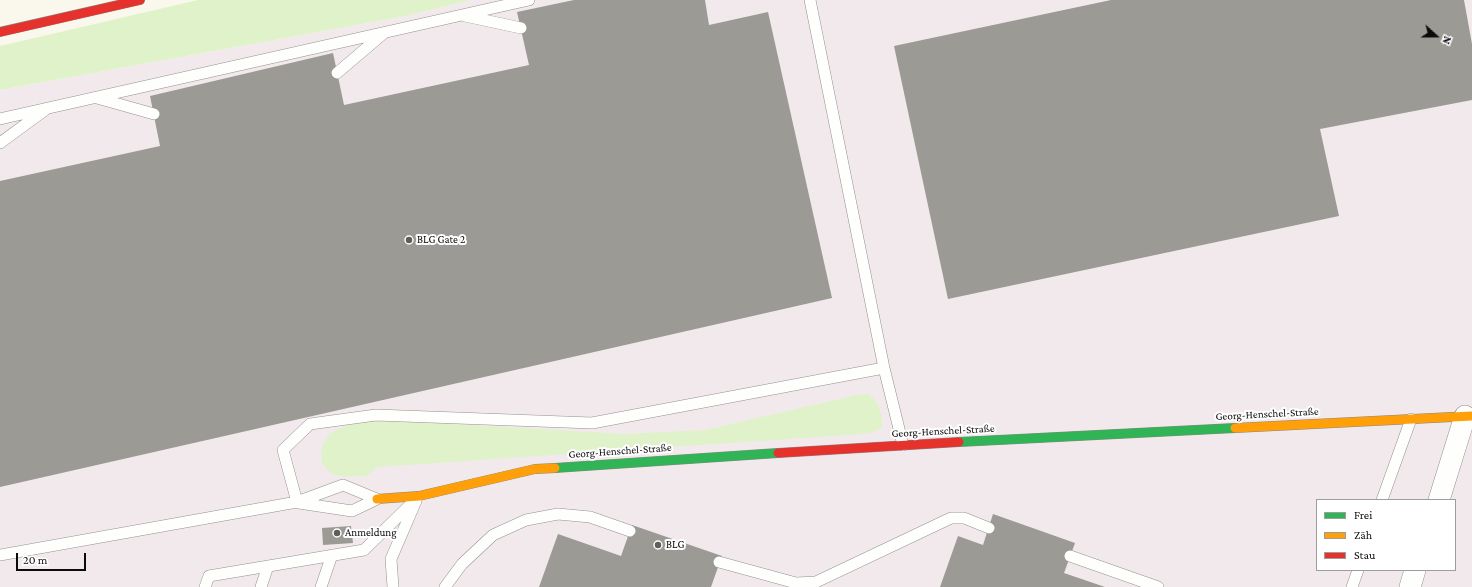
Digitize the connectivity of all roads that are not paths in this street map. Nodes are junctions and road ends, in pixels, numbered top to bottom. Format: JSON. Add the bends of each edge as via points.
{"nodes":[{"id":1,"x":140,"y":0,"type":"edge"},
{"id":2,"x":529,"y":0,"type":"edge"},
{"id":3,"x":810,"y":0,"type":"edge"},
{"id":4,"x":462,"y":15,"type":"junction"},
{"id":5,"x":521,"y":28,"type":"dead end"},
{"id":6,"x":0,"y":32,"type":"edge"},
{"id":7,"x":385,"y":32,"type":"junction"},
{"id":8,"x":337,"y":73,"type":"dead end"},
{"id":9,"x":95,"y":97,"type":"junction"},
{"id":10,"x":48,"y":108,"type":"junction"},
{"id":11,"x":154,"y":114,"type":"dead end"},
{"id":12,"x":0,"y":119,"type":"edge"},
{"id":13,"x":0,"y":143,"type":"edge"},
{"id":14,"x":884,"y":368,"type":"junction"},
{"id":15,"x":1469,"y":416,"type":"edge"},
{"id":16,"x":1411,"y":419,"type":"junction"},
{"id":17,"x":903,"y":445,"type":"junction"},
{"id":18,"x":418,"y":496,"type":"junction"},
{"id":19,"x":377,"y":499,"type":"junction"},
{"id":20,"x":1382,"y":499,"type":"edge"},
{"id":21,"x":1439,"y":499,"type":"edge"},
{"id":22,"x":298,"y":502,"type":"junction"},
{"id":23,"x":989,"y":528,"type":"dead end"},
{"id":24,"x":630,"y":531,"type":"dead end"},
{"id":25,"x":0,"y":555,"type":"edge"},
{"id":26,"x":332,"y":555,"type":"junction"},
{"id":27,"x":1070,"y":556,"type":"dead end"},
{"id":28,"x":719,"y":562,"type":"dead end"},
{"id":29,"x":268,"y":566,"type":"junction"},
{"id":30,"x":1358,"y":571,"type":"edge"},
{"id":31,"x":1415,"y":571,"type":"edge"},
{"id":32,"x":204,"y":587,"type":"edge"},
{"id":33,"x":261,"y":587,"type":"edge"},
{"id":34,"x":321,"y":587,"type":"edge"},
{"id":35,"x":393,"y":587,"type":"edge"},
{"id":36,"x":445,"y":587,"type":"edge"},
{"id":37,"x":1158,"y":587,"type":"edge"},
{"id":38,"x":1352,"y":587,"type":"edge"},
{"id":39,"x":1410,"y":587,"type":"edge"}],
"edges":[{"from":1,"to":6,"type":"street"},
{"from":2,"to":4,"type":"lane"},
{"from":3,"to":14,"type":"lane"},
{"from":4,"to":5,"type":"lane"},
{"from":4,"to":7,"type":"lane"},
{"from":7,"to":8,"type":"lane"},
{"from":7,"to":9,"type":"lane"},
{"from":9,"to":10,"type":"lane"},
{"from":9,"to":11,"type":"lane"},
{"from":10,"to":12,"type":"lane"},
{"from":10,"to":13,"type":"lane"},
{"from":14,"to":17,"type":"lane"},
{"from":14,"to":22,"type":"lane","via":[[592,423],[376,416],[310,424],[283,450]]},
{"from":15,"to":16,"type":"street","name":"Georg-Henschel-Straße"},
{"from":15,"to":21,"type":"street"},
{"from":16,"to":17,"type":"street","name":"Georg-Henschel-Straße"},
{"from":16,"to":20,"type":"lane"},
{"from":17,"to":18,"type":"street","name":"Georg-Henschel-Straße","via":[[535,469]]},
{"from":18,"to":19,"type":"street","name":"Georg-Henschel-Straße"},
{"from":18,"to":26,"type":"lane","via":[[364,550]]},
{"from":18,"to":35,"type":"lane","via":[[391,559]]},
{"from":19,"to":22,"type":"lane","via":[[352,511]]},
{"from":19,"to":22,"type":"lane","via":[[343,485]]},
{"from":22,"to":25,"type":"lane"},
{"from":23,"to":28,"type":"lane","via":[[964,518],[951,518],[816,582],[796,583]]},
{"from":24,"to":36,"type":"lane","via":[[590,517],[558,514],[526,520],[493,535],[462,564]]},
{"from":26,"to":29,"type":"lane"},
{"from":26,"to":34,"type":"lane"},
{"from":27,"to":37,"type":"lane"},
{"from":29,"to":32,"type":"lane","via":[[208,576]]},
{"from":29,"to":33,"type":"lane"},
{"from":30,"to":38,"type":"lane"},
{"from":31,"to":39,"type":"street"}]}
